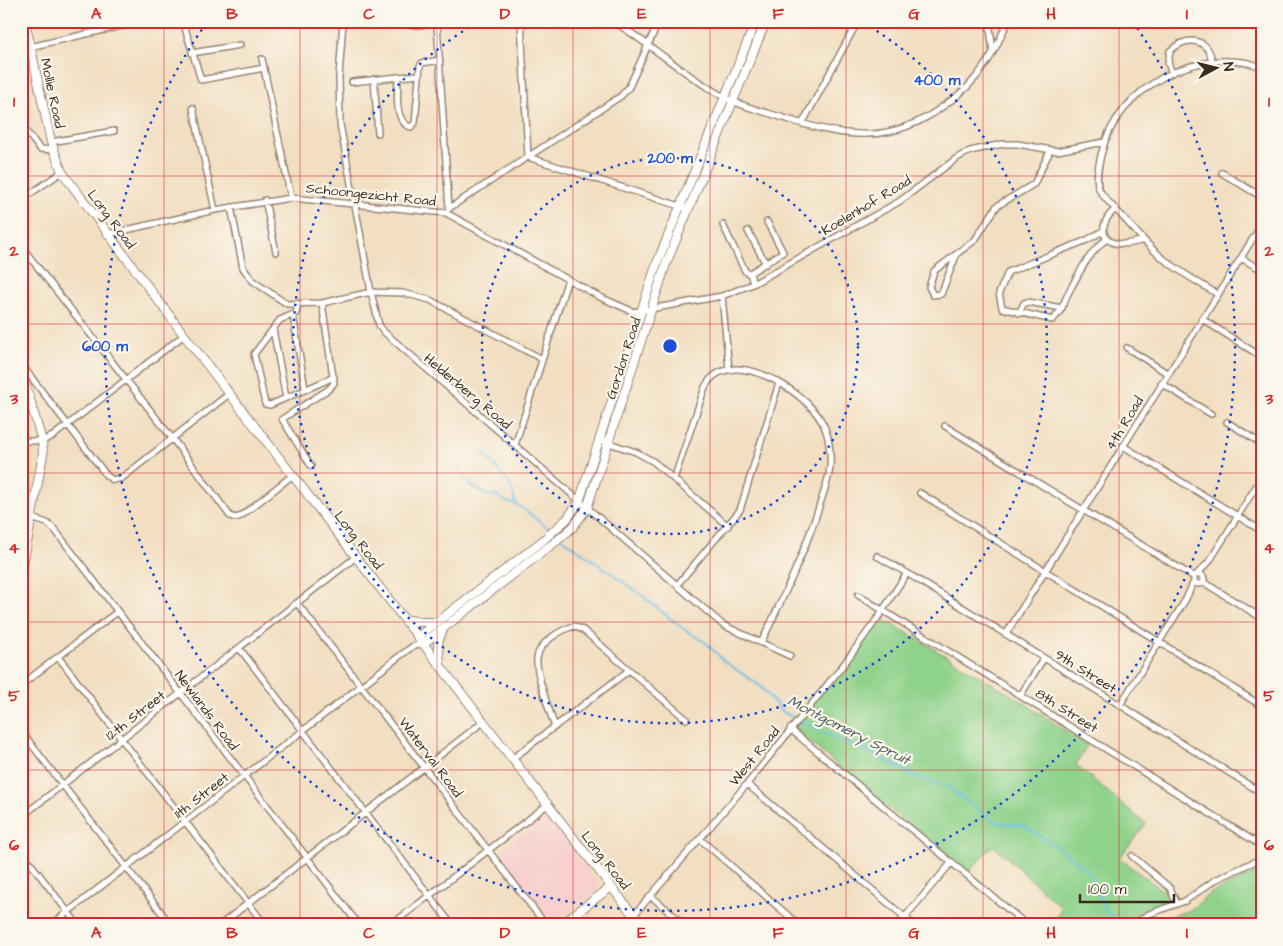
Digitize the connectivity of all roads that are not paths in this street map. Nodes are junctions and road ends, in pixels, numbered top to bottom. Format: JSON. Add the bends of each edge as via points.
{"nodes":[{"id":1,"x":26,"y":21,"type":"edge"},
{"id":2,"x":143,"y":21,"type":"edge"},
{"id":3,"x":197,"y":21,"type":"edge"},
{"id":4,"x":342,"y":21,"type":"edge"},
{"id":5,"x":362,"y":21,"type":"edge"},
{"id":6,"x":472,"y":21,"type":"edge"},
{"id":7,"x":520,"y":21,"type":"edge"},
{"id":8,"x":613,"y":21,"type":"edge"},
{"id":9,"x":659,"y":21,"type":"edge"},
{"id":10,"x":756,"y":21,"type":"edge"},
{"id":11,"x":766,"y":21,"type":"edge"},
{"id":12,"x":858,"y":21,"type":"edge"},
{"id":13,"x":989,"y":21,"type":"edge"},
{"id":14,"x":1008,"y":21,"type":"edge"},
{"id":15,"x":437,"y":24,"type":"junction"},
{"id":16,"x":240,"y":45,"type":"dead end"},
{"id":17,"x":648,"y":46,"type":"junction"},
{"id":18,"x":31,"y":47,"type":"junction"},
{"id":19,"x":21,"y":49,"type":"edge"},
{"id":20,"x":192,"y":53,"type":"junction"},
{"id":21,"x":993,"y":53,"type":"junction"},
{"id":22,"x":262,"y":58,"type":"dead end"},
{"id":23,"x":440,"y":60,"type":"junction"},
{"id":24,"x":1212,"y":62,"type":"junction"},
{"id":25,"x":1262,"y":67,"type":"edge"},
{"id":26,"x":264,"y":68,"type":"junction"},
{"id":27,"x":1172,"y":73,"type":"junction"},
{"id":28,"x":418,"y":75,"type":"junction"},
{"id":29,"x":398,"y":77,"type":"junction"},
{"id":30,"x":374,"y":79,"type":"junction"},
{"id":31,"x":724,"y":97,"type":"junction"},
{"id":32,"x":733,"y":102,"type":"junction"},
{"id":33,"x":193,"y":108,"type":"dead end"},
{"id":34,"x":802,"y":124,"type":"junction"},
{"id":35,"x":21,"y":125,"type":"edge"},
{"id":36,"x":114,"y":131,"type":"dead end"},
{"id":37,"x":378,"y":133,"type":"dead end"},
{"id":38,"x":1104,"y":142,"type":"junction"},
{"id":39,"x":52,"y":146,"type":"junction"},
{"id":40,"x":1050,"y":151,"type":"junction"},
{"id":41,"x":528,"y":157,"type":"junction"},
{"id":42,"x":61,"y":170,"type":"junction"},
{"id":43,"x":1222,"y":173,"type":"dead end"},
{"id":44,"x":1262,"y":197,"type":"edge"},
{"id":45,"x":292,"y":198,"type":"junction"},
{"id":46,"x":21,"y":200,"type":"edge"},
{"id":47,"x":265,"y":200,"type":"junction"},
{"id":48,"x":356,"y":202,"type":"junction"},
{"id":49,"x":680,"y":205,"type":"junction"},
{"id":50,"x":451,"y":206,"type":"junction"},
{"id":51,"x":231,"y":207,"type":"junction"},
{"id":52,"x":689,"y":209,"type":"junction"},
{"id":53,"x":1116,"y":209,"type":"junction"},
{"id":54,"x":215,"y":210,"type":"junction"},
{"id":55,"x":446,"y":213,"type":"junction"},
{"id":56,"x":767,"y":222,"type":"dead end"},
{"id":57,"x":1262,"y":224,"type":"edge"},
{"id":58,"x":723,"y":225,"type":"dead end"},
{"id":59,"x":748,"y":231,"type":"dead end"},
{"id":60,"x":1103,"y":231,"type":"junction"},
{"id":61,"x":108,"y":234,"type":"junction"},
{"id":62,"x":1107,"y":239,"type":"junction"},
{"id":63,"x":1144,"y":240,"type":"junction"},
{"id":64,"x":21,"y":246,"type":"edge"},
{"id":65,"x":276,"y":252,"type":"dead end"},
{"id":66,"x":956,"y":256,"type":"junction"},
{"id":67,"x":1241,"y":258,"type":"junction"},
{"id":68,"x":766,"y":264,"type":"junction"},
{"id":69,"x":1262,"y":270,"type":"edge"},
{"id":70,"x":750,"y":274,"type":"junction"},
{"id":71,"x":568,"y":279,"type":"junction"},
{"id":72,"x":753,"y":284,"type":"junction"},
{"id":73,"x":371,"y":292,"type":"junction"},
{"id":74,"x":1217,"y":294,"type":"junction"},
{"id":75,"x":722,"y":296,"type":"junction"},
{"id":76,"x":322,"y":303,"type":"junction"},
{"id":77,"x":298,"y":305,"type":"junction"},
{"id":78,"x":1062,"y":308,"type":"junction"},
{"id":79,"x":652,"y":309,"type":"junction"},
{"id":80,"x":640,"y":312,"type":"junction"},
{"id":81,"x":1019,"y":313,"type":"junction"},
{"id":82,"x":293,"y":315,"type":"junction"},
{"id":83,"x":1202,"y":320,"type":"junction"},
{"id":84,"x":273,"y":329,"type":"junction"},
{"id":85,"x":184,"y":336,"type":"junction"},
{"id":86,"x":1127,"y":348,"type":"dead end"},
{"id":87,"x":1262,"y":357,"type":"edge"},
{"id":88,"x":542,"y":359,"type":"junction"},
{"id":89,"x":21,"y":364,"type":"edge"},
{"id":90,"x":21,"y":368,"type":"edge"},
{"id":91,"x":729,"y":369,"type":"junction"},
{"id":92,"x":1167,"y":374,"type":"junction"},
{"id":93,"x":334,"y":378,"type":"junction"},
{"id":94,"x":126,"y":380,"type":"junction"},
{"id":95,"x":779,"y":383,"type":"junction"},
{"id":96,"x":1161,"y":383,"type":"junction"},
{"id":97,"x":305,"y":389,"type":"junction"},
{"id":98,"x":229,"y":394,"type":"junction"},
{"id":99,"x":286,"y":398,"type":"junction"},
{"id":100,"x":1211,"y":414,"type":"dead end"},
{"id":101,"x":1227,"y":422,"type":"dead end"},
{"id":102,"x":68,"y":425,"type":"junction"},
{"id":103,"x":945,"y":426,"type":"dead end"},
{"id":104,"x":172,"y":438,"type":"junction"},
{"id":105,"x":600,"y":440,"type":"junction"},
{"id":106,"x":21,"y":441,"type":"edge"},
{"id":107,"x":42,"y":441,"type":"junction"},
{"id":108,"x":609,"y":443,"type":"junction"},
{"id":109,"x":1262,"y":444,"type":"edge"},
{"id":110,"x":515,"y":445,"type":"junction"},
{"id":111,"x":1123,"y":446,"type":"junction"},
{"id":112,"x":311,"y":466,"type":"dead end"},
{"id":113,"x":293,"y":475,"type":"junction"},
{"id":114,"x":1262,"y":477,"type":"edge"},
{"id":115,"x":674,"y":480,"type":"junction"},
{"id":116,"x":920,"y":492,"type":"dead end"},
{"id":117,"x":579,"y":502,"type":"junction"},
{"id":118,"x":587,"y":508,"type":"junction"},
{"id":119,"x":1083,"y":510,"type":"junction"},
{"id":120,"x":1238,"y":516,"type":"junction"},
{"id":121,"x":31,"y":518,"type":"junction"},
{"id":122,"x":728,"y":526,"type":"junction"},
{"id":123,"x":1262,"y":531,"type":"edge"},
{"id":124,"x":877,"y":556,"type":"dead end"},
{"id":125,"x":356,"y":557,"type":"junction"},
{"id":126,"x":1046,"y":571,"type":"junction"},
{"id":127,"x":907,"y":573,"type":"junction"},
{"id":128,"x":21,"y":576,"type":"edge"},
{"id":129,"x":1199,"y":579,"type":"junction"},
{"id":130,"x":677,"y":585,"type":"junction"},
{"id":131,"x":858,"y":595,"type":"dead end"},
{"id":132,"x":297,"y":603,"type":"junction"},
{"id":133,"x":883,"y":611,"type":"junction"},
{"id":134,"x":117,"y":612,"type":"junction"},
{"id":135,"x":1262,"y":618,"type":"edge"},
{"id":136,"x":404,"y":619,"type":"junction"},
{"id":137,"x":441,"y":624,"type":"junction"},
{"id":138,"x":1006,"y":634,"type":"junction"},
{"id":139,"x":421,"y":640,"type":"junction"},
{"id":140,"x":761,"y":642,"type":"junction"},
{"id":141,"x":1159,"y":643,"type":"junction"},
{"id":142,"x":240,"y":649,"type":"junction"},
{"id":143,"x":790,"y":656,"type":"dead end"},
{"id":144,"x":59,"y":658,"type":"junction"},
{"id":145,"x":1044,"y":658,"type":"junction"},
{"id":146,"x":441,"y":666,"type":"junction"},
{"id":147,"x":628,"y":671,"type":"junction"},
{"id":148,"x":21,"y":685,"type":"edge"},
{"id":149,"x":362,"y":685,"type":"junction"},
{"id":150,"x":181,"y":694,"type":"junction"},
{"id":151,"x":1020,"y":696,"type":"junction"},
{"id":152,"x":1120,"y":705,"type":"junction"},
{"id":153,"x":1262,"y":706,"type":"edge"},
{"id":154,"x":686,"y":719,"type":"dead end"},
{"id":155,"x":483,"y":722,"type":"junction"},
{"id":156,"x":555,"y":727,"type":"junction"},
{"id":157,"x":790,"y":729,"type":"junction"},
{"id":158,"x":21,"y":731,"type":"edge"},
{"id":159,"x":302,"y":731,"type":"junction"},
{"id":160,"x":122,"y":739,"type":"junction"},
{"id":161,"x":512,"y":760,"type":"junction"},
{"id":162,"x":426,"y":768,"type":"junction"},
{"id":163,"x":244,"y":776,"type":"junction"},
{"id":164,"x":64,"y":784,"type":"junction"},
{"id":165,"x":747,"y":784,"type":"junction"},
{"id":166,"x":1262,"y":793,"type":"edge"},
{"id":167,"x":546,"y":804,"type":"junction"},
{"id":168,"x":365,"y":813,"type":"junction"},
{"id":169,"x":21,"y":817,"type":"edge"},
{"id":170,"x":186,"y":821,"type":"junction"},
{"id":171,"x":700,"y":839,"type":"junction"},
{"id":172,"x":1262,"y":846,"type":"edge"},
{"id":173,"x":488,"y":850,"type":"junction"},
{"id":174,"x":21,"y":851,"type":"edge"},
{"id":175,"x":1132,"y":856,"type":"dead end"},
{"id":176,"x":308,"y":858,"type":"junction"},
{"id":177,"x":1262,"y":858,"type":"edge"},
{"id":178,"x":952,"y":862,"type":"junction"},
{"id":179,"x":127,"y":866,"type":"junction"},
{"id":180,"x":610,"y":887,"type":"junction"},
{"id":181,"x":429,"y":895,"type":"junction"},
{"id":182,"x":652,"y":897,"type":"junction"},
{"id":183,"x":248,"y":903,"type":"junction"},
{"id":184,"x":1178,"y":904,"type":"junction"},
{"id":185,"x":68,"y":911,"type":"junction"},
{"id":186,"x":634,"y":916,"type":"junction"},
{"id":187,"x":905,"y":917,"type":"junction"},
{"id":188,"x":51,"y":925,"type":"edge"},
{"id":189,"x":78,"y":925,"type":"edge"},
{"id":190,"x":171,"y":925,"type":"edge"},
{"id":191,"x":220,"y":925,"type":"edge"},
{"id":192,"x":265,"y":925,"type":"edge"},
{"id":193,"x":359,"y":925,"type":"edge"},
{"id":194,"x":391,"y":925,"type":"edge"},
{"id":195,"x":452,"y":925,"type":"edge"},
{"id":196,"x":546,"y":925,"type":"edge"},
{"id":197,"x":560,"y":925,"type":"edge"},
{"id":198,"x":641,"y":925,"type":"edge"},
{"id":199,"x":685,"y":925,"type":"edge"},
{"id":200,"x":799,"y":925,"type":"edge"},
{"id":201,"x":898,"y":925,"type":"edge"},
{"id":202,"x":914,"y":925,"type":"edge"},
{"id":203,"x":1027,"y":925,"type":"edge"},
{"id":204,"x":1132,"y":925,"type":"edge"}],
"edges":[{"from":1,"to":18,"type":"street","name":"Mollie Road"},
{"from":2,"to":18,"type":"street"},
{"from":3,"to":20,"type":"street","via":[[185,26]]},
{"from":4,"to":48,"type":"street","name":"Helderberg Road","via":[[339,109]]},
{"from":5,"to":15,"type":"street","via":[[395,25]]},
{"from":6,"to":15,"type":"street"},
{"from":7,"to":41,"type":"street"},
{"from":8,"to":17,"type":"street"},
{"from":9,"to":17,"type":"street"},
{"from":10,"to":31,"type":"street","name":"Gordon Road"},
{"from":11,"to":32,"type":"street","name":"Gordon Road"},
{"from":12,"to":34,"type":"street"},
{"from":13,"to":21,"type":"street"},
{"from":14,"to":21,"type":"street"},
{"from":15,"to":23,"type":"street"},
{"from":16,"to":20,"type":"street"},
{"from":17,"to":31,"type":"street"},
{"from":17,"to":41,"type":"street","via":[[621,96]]},
{"from":18,"to":19,"type":"street"},
{"from":18,"to":39,"type":"street","name":"Mollie Road"},
{"from":20,"to":26,"type":"street","via":[[201,80]]},
{"from":21,"to":34,"type":"street","via":[[963,91],[934,114],[905,129],[865,135]]},
{"from":22,"to":26,"type":"street"},
{"from":23,"to":28,"type":"street","via":[[422,63]]},
{"from":23,"to":50,"type":"street"},
{"from":24,"to":25,"type":"street","via":[[1234,60]]},
{"from":24,"to":27,"type":"street"},
{"from":24,"to":27,"type":"street","via":[[1210,52],[1202,43],[1184,41],[1170,51],[1168,63]]},
{"from":26,"to":45,"type":"street"},
{"from":27,"to":38,"type":"street","via":[[1129,101],[1118,114]]},
{"from":28,"to":29,"type":"street"},
{"from":28,"to":29,"type":"street","via":[[415,123],[411,126],[404,124],[400,116]]},
{"from":29,"to":30,"type":"street"},
{"from":29,"to":30,"type":"street","via":[[352,82]]},
{"from":30,"to":37,"type":"street"},
{"from":31,"to":32,"type":"street"},
{"from":31,"to":49,"type":"street","name":"Gordon Road"},
{"from":32,"to":34,"type":"street"},
{"from":32,"to":52,"type":"street","name":"Gordon Road"},
{"from":33,"to":54,"type":"street"},
{"from":35,"to":39,"type":"street","via":[[40,149]]},
{"from":36,"to":39,"type":"street"},
{"from":38,"to":40,"type":"street","name":"Koelenhof Road"},
{"from":38,"to":53,"type":"street","via":[[1099,190]]},
{"from":39,"to":42,"type":"street","name":"Mollie Road"},
{"from":40,"to":66,"type":"street","via":[[1034,184],[997,206],[979,236]]},
{"from":40,"to":72,"type":"street","name":"Koelenhof Road","via":[[1003,144],[970,151],[900,200]]},
{"from":41,"to":49,"type":"street"},
{"from":41,"to":50,"type":"street"},
{"from":42,"to":46,"type":"street"},
{"from":42,"to":61,"type":"street","name":"Long Road"},
{"from":43,"to":44,"type":"street"},
{"from":45,"to":47,"type":"street","name":"Schoongezicht Road"},
{"from":45,"to":48,"type":"street","name":"Schoongezicht Road"},
{"from":47,"to":51,"type":"street","name":"Schoongezicht Road"},
{"from":47,"to":65,"type":"street"},
{"from":48,"to":55,"type":"street","name":"Schoongezicht Road"},
{"from":48,"to":73,"type":"street","name":"Helderberg Road"},
{"from":49,"to":52,"type":"street"},
{"from":49,"to":80,"type":"street","name":"Gordon Road"},
{"from":50,"to":55,"type":"street"},
{"from":51,"to":54,"type":"street","name":"Schoongezicht Road"},
{"from":51,"to":77,"type":"street","via":[[243,268],[271,295],[287,304]]},
{"from":52,"to":79,"type":"street","name":"Gordon Road"},
{"from":53,"to":60,"type":"street","via":[[1107,216]]},
{"from":53,"to":63,"type":"street"},
{"from":54,"to":61,"type":"street","name":"Schoongezicht Road"},
{"from":55,"to":71,"type":"street","name":"Schoongezicht Road"},
{"from":56,"to":68,"type":"street","via":[[783,252]]},
{"from":57,"to":67,"type":"street","name":"4th Road"},
{"from":58,"to":70,"type":"street","via":[[745,271]]},
{"from":59,"to":68,"type":"street"},
{"from":60,"to":62,"type":"street"},
{"from":60,"to":81,"type":"street","via":[[1008,272],[1001,285],[999,303],[1002,308]]},
{"from":61,"to":85,"type":"street","name":"Long Road"},
{"from":62,"to":63,"type":"street","via":[[1117,243]]},
{"from":62,"to":78,"type":"street","via":[[1095,248]]},
{"from":63,"to":74,"type":"street","via":[[1171,264]]},
{"from":64,"to":94,"type":"street"},
{"from":66,"to":66,"type":"street","via":[[941,294],[933,295],[929,287],[934,271]]},
{"from":67,"to":69,"type":"street"},
{"from":67,"to":74,"type":"street","name":"4th Road"},
{"from":68,"to":70,"type":"street"},
{"from":70,"to":72,"type":"street"},
{"from":71,"to":80,"type":"street","name":"Schoongezicht Road","via":[[628,311]]},
{"from":71,"to":88,"type":"street"},
{"from":72,"to":75,"type":"street","name":"Koelenhof Road"},
{"from":73,"to":76,"type":"street"},
{"from":73,"to":88,"type":"street","via":[[403,293],[430,300]]},
{"from":73,"to":110,"type":"street","name":"Helderberg Road","via":[[379,325],[388,338]]},
{"from":74,"to":83,"type":"street","name":"4th Road"},
{"from":75,"to":79,"type":"street","name":"Koelenhof Road"},
{"from":75,"to":91,"type":"street"},
{"from":76,"to":77,"type":"street"},
{"from":76,"to":93,"type":"street"},
{"from":77,"to":82,"type":"street"},
{"from":78,"to":81,"type":"street","via":[[1028,302]]},
{"from":78,"to":81,"type":"street","via":[[1057,317],[1049,321]]},
{"from":79,"to":80,"type":"street","name":"Koelenhof Road"},
{"from":79,"to":108,"type":"street","name":"Gordon Road"},
{"from":80,"to":105,"type":"street","name":"Gordon Road"},
{"from":82,"to":84,"type":"street","via":[[280,320]]},
{"from":82,"to":97,"type":"street"},
{"from":83,"to":87,"type":"street"},
{"from":83,"to":92,"type":"street","name":"4th Road"},
{"from":84,"to":99,"type":"street"},
{"from":84,"to":99,"type":"street","via":[[254,356],[265,404]]},
{"from":85,"to":94,"type":"street"},
{"from":85,"to":98,"type":"street","name":"Long Road"},
{"from":86,"to":92,"type":"street"},
{"from":88,"to":110,"type":"street"},
{"from":89,"to":102,"type":"street"},
{"from":90,"to":107,"type":"street"},
{"from":91,"to":95,"type":"street","via":[[746,371]]},
{"from":91,"to":115,"type":"street","via":[[712,376],[705,387]]},
{"from":92,"to":96,"type":"street","name":"4th Road"},
{"from":93,"to":97,"type":"street"},
{"from":93,"to":112,"type":"street","via":[[333,386],[282,419]]},
{"from":94,"to":102,"type":"street"},
{"from":94,"to":104,"type":"street"},
{"from":95,"to":122,"type":"street","via":[[740,510]]},
{"from":95,"to":140,"type":"street","via":[[795,391],[822,422],[830,466],[804,552]]},
{"from":96,"to":100,"type":"street"},
{"from":96,"to":111,"type":"street","name":"4th Road"},
{"from":97,"to":99,"type":"street"},
{"from":98,"to":104,"type":"street"},
{"from":98,"to":113,"type":"street","name":"Long Road"},
{"from":101,"to":109,"type":"street"},
{"from":102,"to":104,"type":"street","via":[[106,476],[113,480],[122,478]]},
{"from":102,"to":107,"type":"street"},
{"from":103,"to":119,"type":"street"},
{"from":104,"to":113,"type":"street","via":[[233,518],[241,516]]},
{"from":105,"to":108,"type":"street"},
{"from":105,"to":117,"type":"street","name":"Gordon Road"},
{"from":106,"to":107,"type":"street"},
{"from":107,"to":121,"type":"street","via":[[43,454]]},
{"from":108,"to":115,"type":"street","via":[[644,456]]},
{"from":108,"to":118,"type":"street","name":"Gordon Road"},
{"from":110,"to":117,"type":"street","name":"Helderberg Road"},
{"from":111,"to":119,"type":"street","name":"4th Road"},
{"from":111,"to":120,"type":"street"},
{"from":113,"to":125,"type":"street","name":"Long Road"},
{"from":114,"to":120,"type":"street"},
{"from":115,"to":122,"type":"street"},
{"from":116,"to":126,"type":"street"},
{"from":117,"to":118,"type":"street","name":"Helderberg Road"},
{"from":117,"to":137,"type":"street","name":"Gordon Road","via":[[567,519]]},
{"from":118,"to":130,"type":"street","name":"Helderberg Road"},
{"from":118,"to":137,"type":"street","name":"Gordon Road","via":[[561,537]]},
{"from":119,"to":126,"type":"street","name":"4th Road"},
{"from":119,"to":129,"type":"street"},
{"from":120,"to":123,"type":"street"},
{"from":120,"to":129,"type":"street"},
{"from":121,"to":128,"type":"street"},
{"from":121,"to":134,"type":"street","name":"Newlands Road","via":[[55,530]]},
{"from":122,"to":130,"type":"street"},
{"from":124,"to":127,"type":"street","name":"9th Street"},
{"from":125,"to":132,"type":"street","name":"12th Street"},
{"from":125,"to":136,"type":"street","name":"Long Road"},
{"from":126,"to":138,"type":"street","name":"4th Road"},
{"from":126,"to":141,"type":"street"},
{"from":127,"to":133,"type":"street","name":"West Road"},
{"from":127,"to":138,"type":"street","name":"9th Street"},
{"from":129,"to":135,"type":"street"},
{"from":129,"to":141,"type":"street"},
{"from":130,"to":140,"type":"street","name":"Helderberg Road","via":[[723,625]]},
{"from":131,"to":133,"type":"street","name":"8th Street"},
{"from":132,"to":142,"type":"street","name":"12th Street"},
{"from":132,"to":149,"type":"street","name":"Waterval Road"},
{"from":133,"to":151,"type":"street","name":"8th Street"},
{"from":133,"to":157,"type":"street","name":"West Road"},
{"from":134,"to":144,"type":"street"},
{"from":134,"to":150,"type":"street","name":"Newlands Road"},
{"from":136,"to":137,"type":"street"},
{"from":136,"to":139,"type":"street","name":"Long Road"},
{"from":137,"to":139,"type":"street","name":"Gordon Road"},
{"from":137,"to":146,"type":"street","via":[[438,643]]},
{"from":138,"to":145,"type":"street","name":"9th Street"},
{"from":139,"to":146,"type":"street","name":"Long Road"},
{"from":139,"to":149,"type":"street","name":"11th Street"},
{"from":140,"to":143,"type":"street","name":"Helderberg Road"},
{"from":141,"to":152,"type":"street"},
{"from":141,"to":153,"type":"street"},
{"from":142,"to":150,"type":"street","name":"12th Street"},
{"from":142,"to":159,"type":"street"},
{"from":144,"to":148,"type":"street"},
{"from":144,"to":160,"type":"street"},
{"from":145,"to":151,"type":"street"},
{"from":145,"to":152,"type":"street","name":"9th Street"},
{"from":146,"to":155,"type":"street","name":"Long Road"},
{"from":147,"to":154,"type":"street"},
{"from":147,"to":156,"type":"street"},
{"from":147,"to":156,"type":"street","via":[[579,627],[559,632],[536,657]]},
{"from":149,"to":159,"type":"street","name":"11th Street"},
{"from":149,"to":162,"type":"street","name":"Waterval Road"},
{"from":150,"to":160,"type":"street","name":"12th Street"},
{"from":150,"to":163,"type":"street","name":"Newlands Road"},
{"from":151,"to":172,"type":"street","name":"8th Street"},
{"from":152,"to":166,"type":"street","name":"9th Street"},
{"from":155,"to":161,"type":"street","name":"Long Road"},
{"from":155,"to":162,"type":"street"},
{"from":156,"to":161,"type":"street"},
{"from":157,"to":165,"type":"street","name":"West Road"},
{"from":157,"to":178,"type":"street"},
{"from":158,"to":164,"type":"street"},
{"from":159,"to":163,"type":"street","name":"11th Street"},
{"from":159,"to":168,"type":"street"},
{"from":160,"to":164,"type":"street","name":"12th Street"},
{"from":160,"to":170,"type":"street"},
{"from":161,"to":167,"type":"street","name":"Long Road"},
{"from":162,"to":168,"type":"street"},
{"from":162,"to":173,"type":"street","name":"Waterval Road"},
{"from":163,"to":170,"type":"street","name":"11th Street"},
{"from":163,"to":176,"type":"street","name":"Newlands Road"},
{"from":164,"to":169,"type":"street","name":"12th Street"},
{"from":164,"to":179,"type":"street"},
{"from":165,"to":171,"type":"street","name":"West Road"},
{"from":165,"to":187,"type":"street"},
{"from":167,"to":173,"type":"street"},
{"from":167,"to":180,"type":"street","name":"Long Road"},
{"from":168,"to":176,"type":"street"},
{"from":168,"to":181,"type":"street"},
{"from":170,"to":179,"type":"street","name":"11th Street"},
{"from":170,"to":183,"type":"street"},
{"from":171,"to":182,"type":"street","name":"West Road"},
{"from":171,"to":200,"type":"street"},
{"from":173,"to":181,"type":"street"},
{"from":173,"to":196,"type":"street","name":"Waterval Road"},
{"from":174,"to":185,"type":"street"},
{"from":175,"to":184,"type":"street","via":[[1170,888]]},
{"from":176,"to":183,"type":"street"},
{"from":176,"to":193,"type":"street","name":"Newlands Road"},
{"from":177,"to":184,"type":"street","via":[[1214,880]]},
{"from":178,"to":187,"type":"street"},
{"from":178,"to":203,"type":"street"},
{"from":179,"to":185,"type":"street","name":"11th Street"},
{"from":179,"to":190,"type":"street"},
{"from":180,"to":186,"type":"street","name":"Long Road"},
{"from":180,"to":197,"type":"street"},
{"from":181,"to":194,"type":"street"},
{"from":181,"to":195,"type":"street"},
{"from":182,"to":186,"type":"street","name":"West Road"},
{"from":182,"to":199,"type":"street"},
{"from":183,"to":191,"type":"street"},
{"from":183,"to":192,"type":"street"},
{"from":184,"to":204,"type":"street","via":[[1149,914]]},
{"from":185,"to":188,"type":"street","name":"11th Street"},
{"from":185,"to":189,"type":"street"},
{"from":186,"to":198,"type":"street","name":"Long Road"},
{"from":187,"to":201,"type":"street"},
{"from":187,"to":202,"type":"street"}]}
